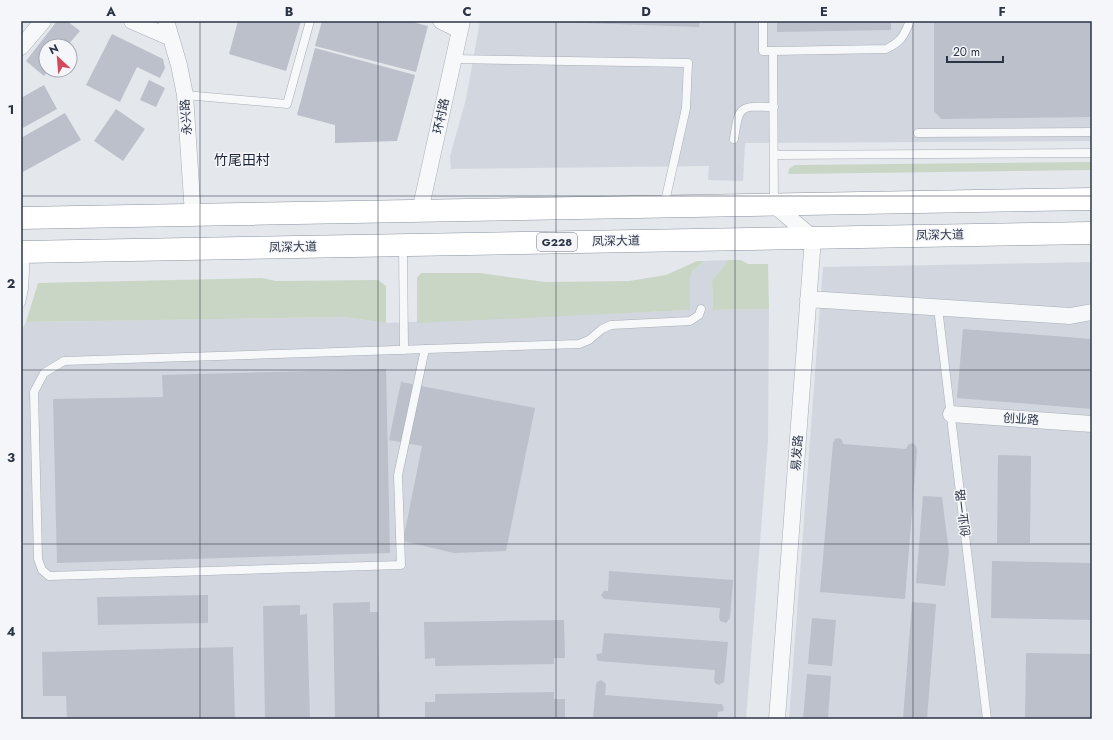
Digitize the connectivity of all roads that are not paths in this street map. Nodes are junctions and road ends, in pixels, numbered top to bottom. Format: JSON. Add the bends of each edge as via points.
{"nodes":[{"id":1,"x":42,"y":21,"type":"edge"},
{"id":2,"x":132,"y":21,"type":"edge"},
{"id":3,"x":166,"y":21,"type":"edge"},
{"id":4,"x":310,"y":21,"type":"edge"},
{"id":5,"x":441,"y":21,"type":"edge"},
{"id":6,"x":763,"y":21,"type":"edge"},
{"id":7,"x":910,"y":21,"type":"edge"},
{"id":8,"x":461,"y":25,"type":"edge"},
{"id":9,"x":171,"y":38,"type":"junction"},
{"id":10,"x":21,"y":47,"type":"edge"},
{"id":11,"x":773,"y":51,"type":"junction"},
{"id":12,"x":453,"y":59,"type":"junction"},
{"id":13,"x":185,"y":95,"type":"junction"},
{"id":14,"x":774,"y":107,"type":"junction"},
{"id":15,"x":1092,"y":132,"type":"edge"},
{"id":16,"x":918,"y":133,"type":"dead end"},
{"id":17,"x":734,"y":139,"type":"dead end"},
{"id":18,"x":1092,"y":153,"type":"edge"},
{"id":19,"x":774,"y":155,"type":"junction"},
{"id":20,"x":1092,"y":199,"type":"edge"},
{"id":21,"x":774,"y":205,"type":"junction"},
{"id":22,"x":664,"y":207,"type":"junction"},
{"id":23,"x":420,"y":211,"type":"junction"},
{"id":24,"x":192,"y":215,"type":"junction"},
{"id":25,"x":21,"y":218,"type":"edge"},
{"id":26,"x":1092,"y":232,"type":"edge"},
{"id":27,"x":813,"y":238,"type":"junction"},
{"id":28,"x":404,"y":245,"type":"junction"},
{"id":29,"x":23,"y":252,"type":"edge"},
{"id":30,"x":808,"y":299,"type":"junction"},
{"id":31,"x":21,"y":303,"type":"edge"},
{"id":32,"x":938,"y":308,"type":"junction"},
{"id":33,"x":701,"y":309,"type":"dead end"},
{"id":34,"x":1092,"y":312,"type":"edge"},
{"id":35,"x":425,"y":349,"type":"junction"},
{"id":36,"x":404,"y":350,"type":"junction"},
{"id":37,"x":951,"y":414,"type":"junction"},
{"id":38,"x":1092,"y":424,"type":"edge"},
{"id":39,"x":777,"y":719,"type":"edge"},
{"id":40,"x":987,"y":719,"type":"edge"}],
"edges":[{"from":1,"to":10,"type":"street"},
{"from":2,"to":9,"type":"street"},
{"from":3,"to":9,"type":"street","name":"永兴路"},
{"from":4,"to":13,"type":"lane","via":[[287,104]]},
{"from":5,"to":8,"type":"street"},
{"from":6,"to":11,"type":"lane","via":[[763,51]]},
{"from":7,"to":11,"type":"lane","via":[[904,36],[886,49]]},
{"from":8,"to":12,"type":"street","name":"环村路"},
{"from":9,"to":13,"type":"street","name":"永兴路"},
{"from":11,"to":14,"type":"lane"},
{"from":12,"to":22,"type":"lane","via":[[688,63],[686,108]]},
{"from":12,"to":23,"type":"street","name":"环村路"},
{"from":13,"to":24,"type":"street","name":"永兴路"},
{"from":14,"to":17,"type":"lane","via":[[751,106],[742,109],[738,116]]},
{"from":14,"to":19,"type":"lane"},
{"from":15,"to":16,"type":"lane"},
{"from":18,"to":19,"type":"lane"},
{"from":19,"to":21,"type":"lane"},
{"from":20,"to":21,"type":"highway"},
{"from":21,"to":22,"type":"highway"},
{"from":21,"to":27,"type":"street"},
{"from":22,"to":23,"type":"highway"},
{"from":23,"to":24,"type":"highway"},
{"from":24,"to":25,"type":"highway"},
{"from":26,"to":27,"type":"highway","name":"凤深大道","number":"G228"},
{"from":27,"to":28,"type":"highway","name":"凤深大道","number":"G228"},
{"from":27,"to":30,"type":"street","name":"易发路"},
{"from":28,"to":29,"type":"highway","name":"凤深大道","number":"G228"},
{"from":28,"to":36,"type":"lane"},
{"from":29,"to":31,"type":"lane","via":[[24,289]]},
{"from":30,"to":32,"type":"street"},
{"from":30,"to":39,"type":"street","name":"易发路"},
{"from":32,"to":34,"type":"street","via":[[1070,316]]},
{"from":32,"to":37,"type":"lane","name":"创业一路"},
{"from":33,"to":35,"type":"lane","via":[[699,315],[690,321],[611,325],[579,344]]},
{"from":35,"to":36,"type":"lane"},
{"from":35,"to":36,"type":"lane","via":[[398,475],[400,564],[49,576],[42,570],[38,559],[34,392],[44,373],[64,361]]},
{"from":37,"to":38,"type":"street","name":"创业路"},
{"from":37,"to":40,"type":"lane","name":"创业一路"}]}
